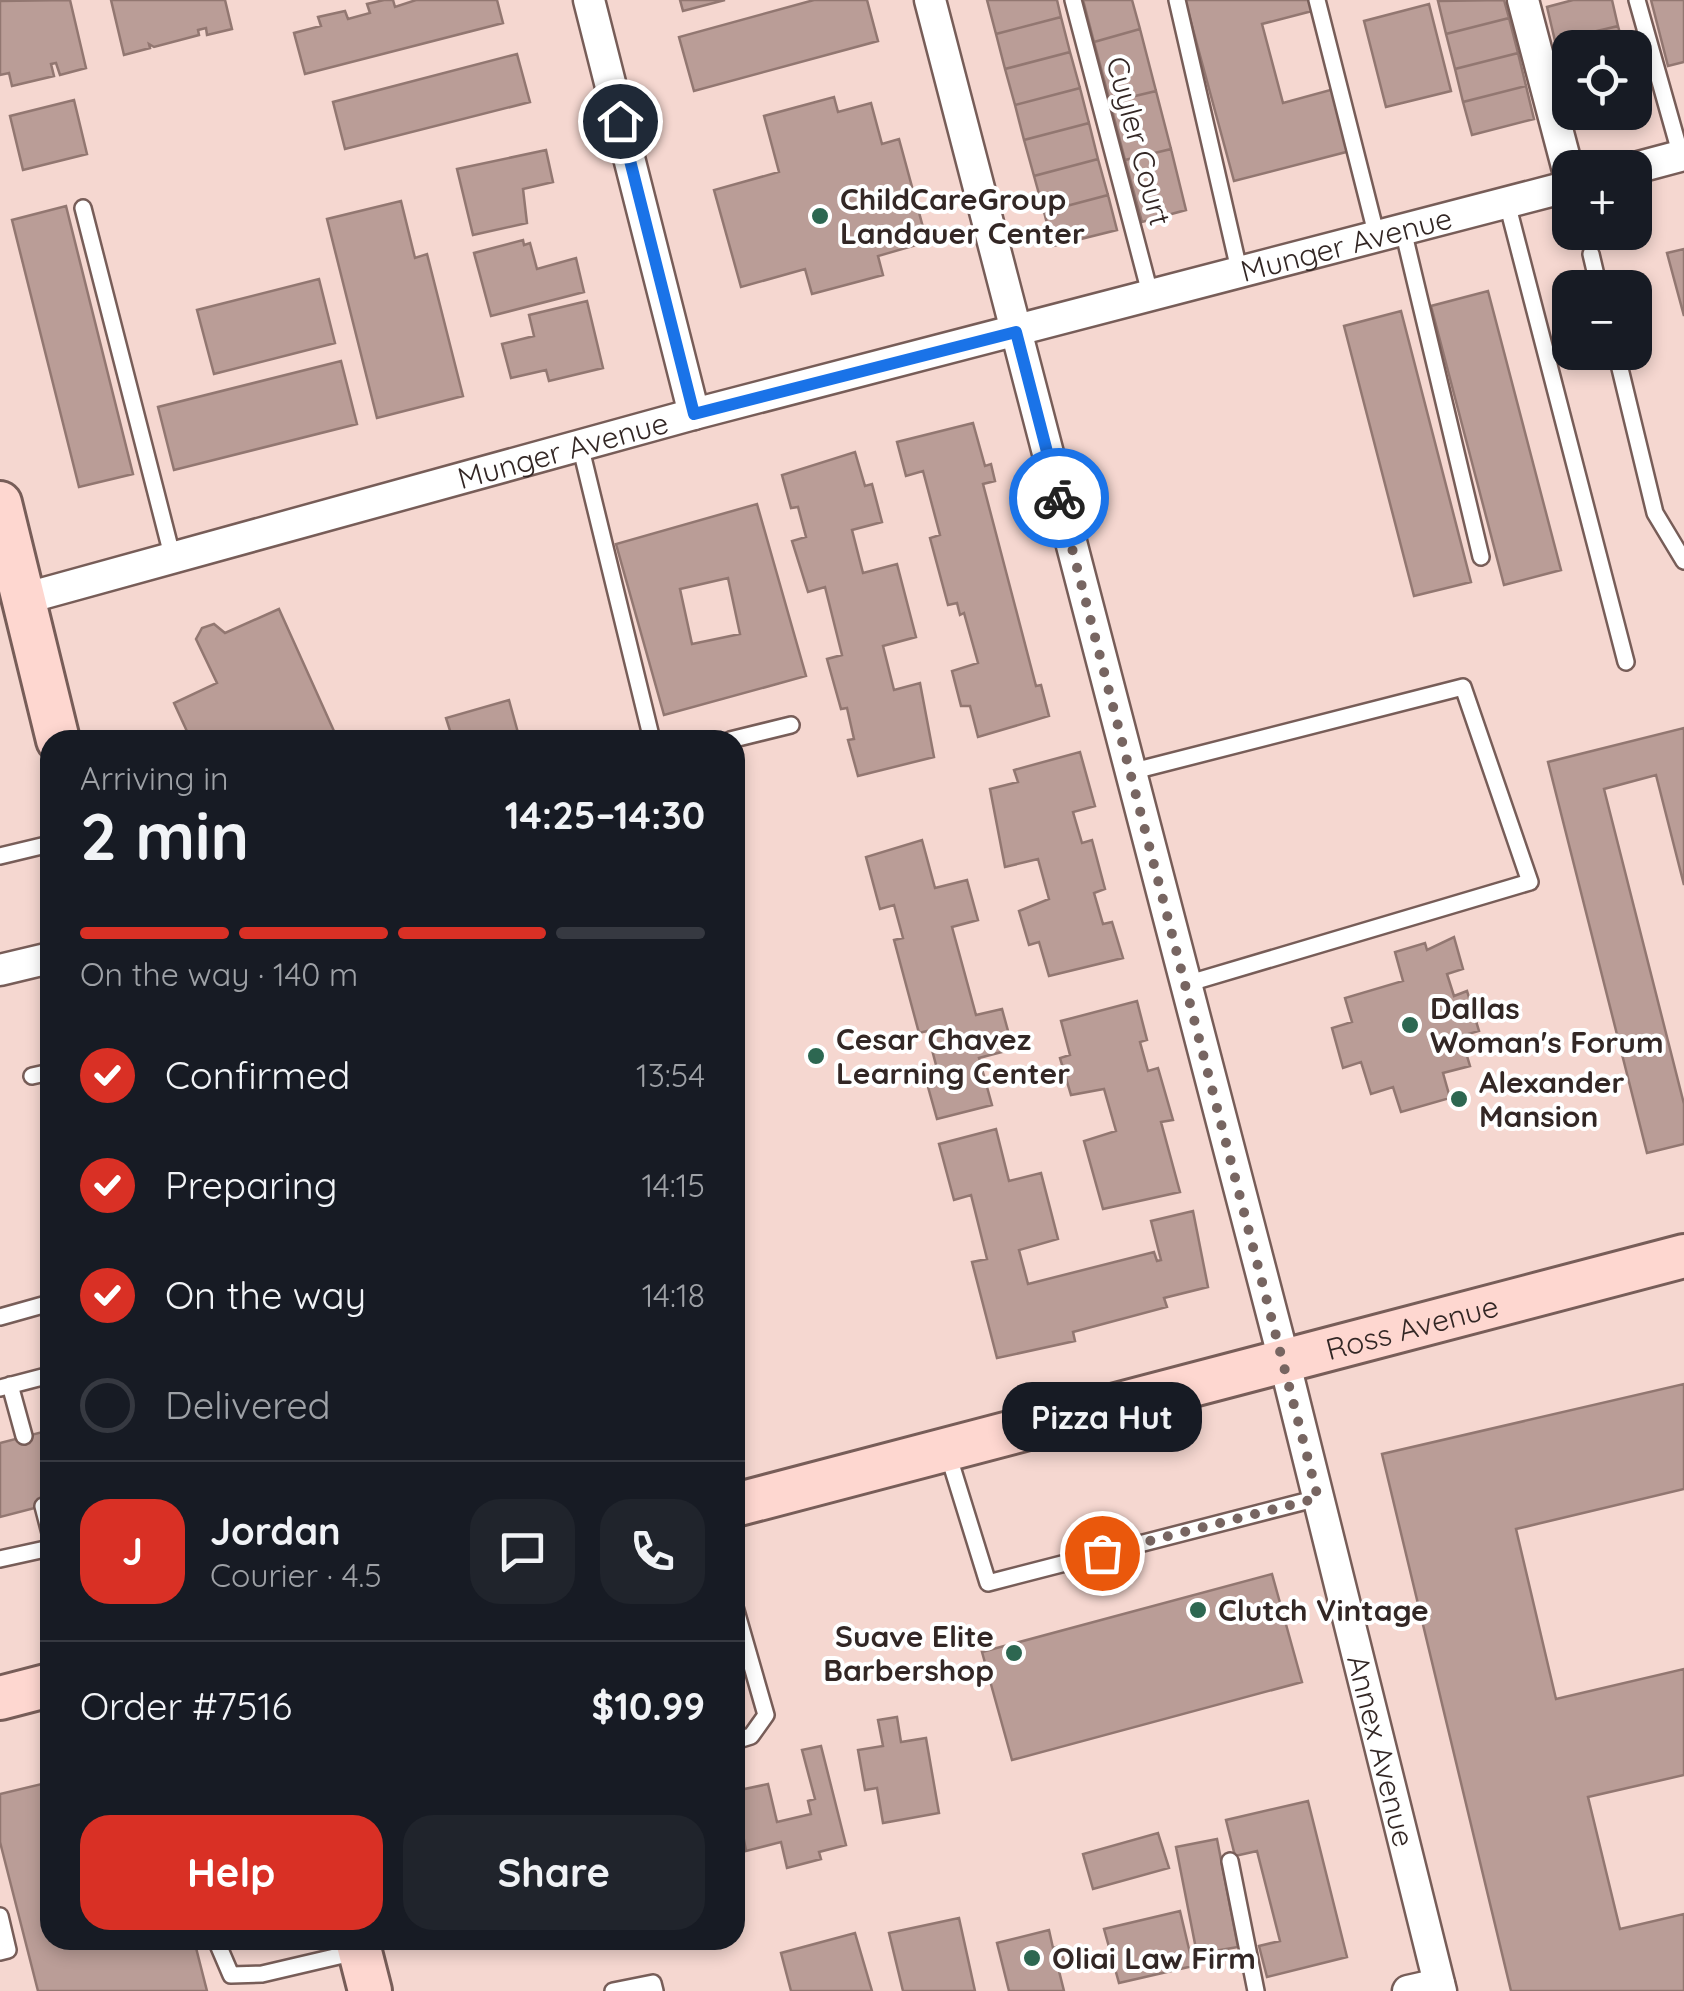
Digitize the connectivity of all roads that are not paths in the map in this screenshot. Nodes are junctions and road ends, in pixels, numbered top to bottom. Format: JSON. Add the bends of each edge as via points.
{"nodes":[{"id":1,"x":589,"y":0,"type":"edge"},
{"id":2,"x":930,"y":0,"type":"edge"},
{"id":3,"x":1073,"y":0,"type":"edge"},
{"id":4,"x":1177,"y":0,"type":"edge"},
{"id":5,"x":1316,"y":0,"type":"edge"},
{"id":6,"x":1523,"y":0,"type":"edge"},
{"id":7,"x":1638,"y":0,"type":"edge"},
{"id":8,"x":1562,"y":150,"type":"edge"},
{"id":9,"x":1682,"y":155,"type":"edge"},
{"id":10,"x":1652,"y":163,"type":"edge"},
{"id":11,"x":1552,"y":188,"type":"edge"},
{"id":12,"x":1507,"y":202,"type":"junction"},
{"id":13,"x":84,"y":208,"type":"dead end"},
{"id":14,"x":1390,"y":233,"type":"junction"},
{"id":15,"x":1591,"y":254,"type":"dead end"},
{"id":16,"x":1595,"y":270,"type":"edge"},
{"id":17,"x":1240,"y":274,"type":"junction"},
{"id":18,"x":1151,"y":297,"type":"junction"},
{"id":19,"x":1016,"y":332,"type":"junction"},
{"id":20,"x":1620,"y":370,"type":"edge"},
{"id":21,"x":694,"y":414,"type":"junction"},
{"id":22,"x":580,"y":446,"type":"junction"},
{"id":23,"x":0,"y":503,"type":"edge"},
{"id":24,"x":1481,"y":557,"type":"dead end"},
{"id":25,"x":173,"y":559,"type":"junction"},
{"id":26,"x":1684,"y":561,"type":"edge"},
{"id":27,"x":24,"y":599,"type":"junction"},
{"id":28,"x":1626,"y":662,"type":"dead end"},
{"id":29,"x":791,"y":725,"type":"dead end"},
{"id":30,"x":56,"y":730,"type":"edge"},
{"id":31,"x":650,"y":730,"type":"edge"},
{"id":32,"x":745,"y":736,"type":"edge"},
{"id":33,"x":1130,"y":772,"type":"junction"},
{"id":34,"x":40,"y":846,"type":"edge"},
{"id":35,"x":0,"y":856,"type":"edge"},
{"id":36,"x":40,"y":960,"type":"edge"},
{"id":37,"x":0,"y":970,"type":"edge"},
{"id":38,"x":1186,"y":984,"type":"junction"},
{"id":39,"x":40,"y":1074,"type":"edge"},
{"id":40,"x":32,"y":1076,"type":"dead end"},
{"id":41,"x":1684,"y":1256,"type":"edge"},
{"id":42,"x":40,"y":1306,"type":"edge"},
{"id":43,"x":0,"y":1317,"type":"edge"},
{"id":44,"x":1284,"y":1360,"type":"junction"},
{"id":45,"x":40,"y":1377,"type":"edge"},
{"id":46,"x":5,"y":1387,"type":"edge"},
{"id":47,"x":24,"y":1436,"type":"dead end"},
{"id":48,"x":946,"y":1449,"type":"junction"},
{"id":49,"x":1318,"y":1498,"type":"junction"},
{"id":50,"x":745,"y":1502,"type":"edge"},
{"id":51,"x":40,"y":1550,"type":"edge"},
{"id":52,"x":0,"y":1559,"type":"edge"},
{"id":53,"x":745,"y":1651,"type":"edge"},
{"id":54,"x":40,"y":1688,"type":"edge"},
{"id":55,"x":0,"y":1698,"type":"edge"},
{"id":56,"x":745,"y":1738,"type":"edge"},
{"id":57,"x":1230,"y":1861,"type":"dead end"},
{"id":58,"x":0,"y":1916,"type":"edge"},
{"id":59,"x":220,"y":1950,"type":"edge"},
{"id":60,"x":0,"y":1952,"type":"edge"},
{"id":61,"x":362,"y":1961,"type":"edge"},
{"id":62,"x":1440,"y":1988,"type":"edge"},
{"id":63,"x":613,"y":1991,"type":"edge"},
{"id":64,"x":655,"y":1991,"type":"edge"},
{"id":65,"x":1256,"y":1991,"type":"edge"},
{"id":66,"x":1408,"y":1991,"type":"edge"}],
"edges":[{"from":1,"to":21,"type":"street"},
{"from":2,"to":19,"type":"street","name":"Annex Avenue"},
{"from":3,"to":18,"type":"lane","name":"Cuyler Court"},
{"from":4,"to":17,"type":"lane"},
{"from":5,"to":14,"type":"lane"},
{"from":6,"to":8,"type":"street"},
{"from":7,"to":9,"type":"lane"},
{"from":9,"to":10,"type":"street"},
{"from":11,"to":12,"type":"street","name":"Munger Avenue"},
{"from":12,"to":14,"type":"street","name":"Munger Avenue"},
{"from":12,"to":28,"type":"lane"},
{"from":13,"to":25,"type":"lane"},
{"from":14,"to":17,"type":"street","name":"Munger Avenue"},
{"from":14,"to":24,"type":"lane"},
{"from":15,"to":16,"type":"lane"},
{"from":17,"to":18,"type":"street","name":"Munger Avenue"},
{"from":18,"to":19,"type":"street","name":"Munger Avenue"},
{"from":19,"to":21,"type":"street","name":"Munger Avenue"},
{"from":19,"to":33,"type":"street","name":"Annex Avenue"},
{"from":20,"to":26,"type":"lane","via":[[1655,513]]},
{"from":21,"to":22,"type":"street","name":"Munger Avenue"},
{"from":22,"to":25,"type":"street","name":"Munger Avenue"},
{"from":22,"to":31,"type":"lane"},
{"from":23,"to":27,"type":"main road"},
{"from":25,"to":27,"type":"street","name":"Munger Avenue"},
{"from":27,"to":30,"type":"main road"},
{"from":29,"to":32,"type":"lane"},
{"from":33,"to":38,"type":"street","name":"Annex Avenue"},
{"from":33,"to":38,"type":"lane","via":[[1464,686],[1530,882]]},
{"from":34,"to":35,"type":"lane"},
{"from":36,"to":37,"type":"street"},
{"from":38,"to":44,"type":"street","name":"Annex Avenue"},
{"from":39,"to":40,"type":"lane"},
{"from":41,"to":44,"type":"main road","name":"Ross Avenue"},
{"from":42,"to":43,"type":"lane"},
{"from":44,"to":48,"type":"main road","name":"Ross Avenue"},
{"from":44,"to":49,"type":"street","name":"Annex Avenue"},
{"from":45,"to":46,"type":"lane"},
{"from":46,"to":47,"type":"lane"},
{"from":48,"to":49,"type":"lane","via":[[988,1583]]},
{"from":48,"to":50,"type":"main road","name":"Ross Avenue"},
{"from":49,"to":62,"type":"street","name":"Annex Avenue"},
{"from":51,"to":52,"type":"lane"},
{"from":53,"to":56,"type":"lane","via":[[766,1715]]},
{"from":54,"to":55,"type":"main road"},
{"from":57,"to":65,"type":"lane"},
{"from":58,"to":60,"type":"lane","via":[[8,1950]]},
{"from":59,"to":61,"type":"lane","via":[[231,1975]]},
{"from":62,"to":66,"type":"street"},
{"from":63,"to":64,"type":"lane","via":[[653,1983]]}]}
